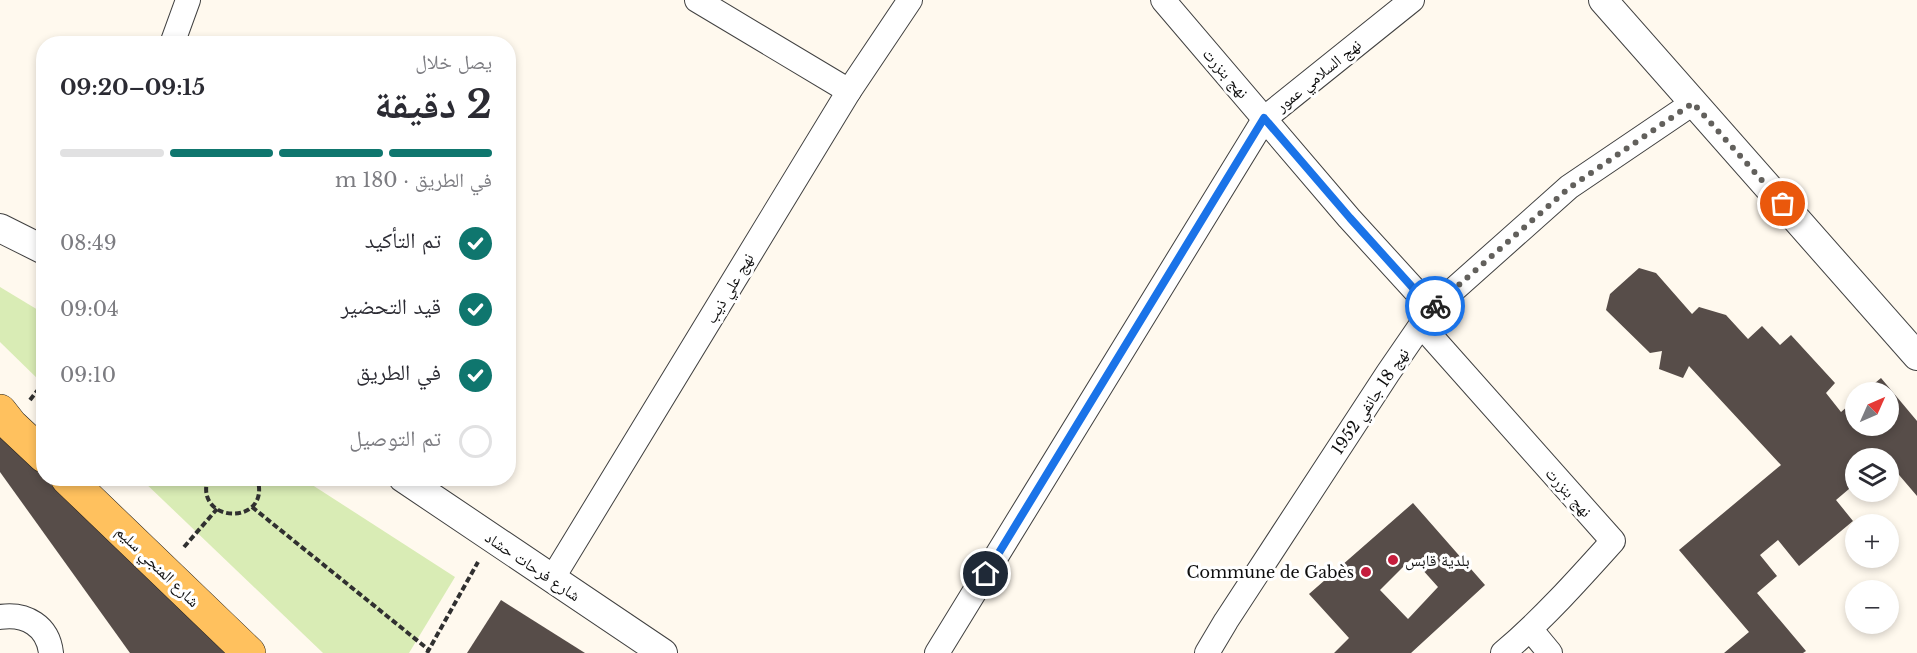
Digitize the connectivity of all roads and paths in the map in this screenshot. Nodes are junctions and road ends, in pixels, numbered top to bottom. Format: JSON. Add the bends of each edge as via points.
{"nodes":[{"id":1,"x":188,"y":0,"type":"edge"},
{"id":2,"x":697,"y":0,"type":"edge"},
{"id":3,"x":910,"y":0,"type":"edge"},
{"id":4,"x":1163,"y":0,"type":"edge"},
{"id":5,"x":1412,"y":0,"type":"edge"},
{"id":6,"x":1603,"y":0,"type":"edge"},
{"id":7,"x":175,"y":36,"type":"edge"},
{"id":8,"x":849,"y":91,"type":"junction"},
{"id":9,"x":1693,"y":103,"type":"junction"},
{"id":10,"x":1264,"y":118,"type":"junction"},
{"id":11,"x":0,"y":228,"type":"edge"},
{"id":12,"x":36,"y":246,"type":"edge"},
{"id":13,"x":1427,"y":317,"type":"junction"},
{"id":14,"x":1917,"y":356,"type":"edge"},
{"id":15,"x":0,"y":411,"type":"edge"},
{"id":16,"x":36,"y":448,"type":"edge"},
{"id":17,"x":75,"y":486,"type":"edge"},
{"id":18,"x":207,"y":486,"type":"edge"},
{"id":19,"x":258,"y":486,"type":"edge"},
{"id":20,"x":415,"y":486,"type":"edge"},
{"id":21,"x":252,"y":507,"type":"junction"},
{"id":22,"x":217,"y":509,"type":"junction"},
{"id":23,"x":491,"y":538,"type":"junction"},
{"id":24,"x":163,"y":571,"type":"junction"},
{"id":25,"x":552,"y":579,"type":"junction"},
{"id":26,"x":0,"y":617,"type":"edge"},
{"id":27,"x":1531,"y":630,"type":"junction"},
{"id":28,"x":428,"y":651,"type":"edge"},
{"id":29,"x":51,"y":653,"type":"edge"},
{"id":30,"x":249,"y":653,"type":"edge"},
{"id":31,"x":663,"y":653,"type":"edge"},
{"id":32,"x":937,"y":653,"type":"edge"},
{"id":33,"x":1207,"y":653,"type":"edge"},
{"id":34,"x":1503,"y":653,"type":"edge"},
{"id":35,"x":1550,"y":653,"type":"edge"}],
"edges":[{"from":1,"to":7,"type":"street"},
{"from":2,"to":8,"type":"street"},
{"from":3,"to":8,"type":"street","name":"نهج علي ذيب"},
{"from":4,"to":10,"type":"street","name":"نهج بنزرت"},
{"from":5,"to":10,"type":"street","name":"نهج السلامي عمور"},
{"from":6,"to":9,"type":"street"},
{"from":8,"to":25,"type":"street","name":"نهج علي ذيب"},
{"from":9,"to":13,"type":"street","name":"نهج 18 جانفي 1952","via":[[1569,188]]},
{"from":9,"to":14,"type":"street"},
{"from":10,"to":13,"type":"street","name":"نهج بنزرت","via":[[1350,218]]},
{"from":10,"to":32,"type":"street","name":"نهج السلامي عمور"},
{"from":11,"to":12,"type":"street"},
{"from":13,"to":27,"type":"street","name":"نهج بنزرت","via":[[1613,541]]},
{"from":13,"to":33,"type":"street","name":"نهج 18 جانفي 1952"},
{"from":15,"to":16,"type":"main road"},
{"from":17,"to":24,"type":"main road","name":"شارع المنجي سليم"},
{"from":18,"to":22,"type":"path","via":[[208,498]]},
{"from":19,"to":21,"type":"path"},
{"from":20,"to":23,"type":"street","name":"شارع فرحات حشاد"},
{"from":21,"to":22,"type":"path","via":[[230,515]]},
{"from":21,"to":28,"type":"path"},
{"from":22,"to":24,"type":"path"},
{"from":23,"to":25,"type":"street","name":"شارع فرحات حشاد"},
{"from":23,"to":28,"type":"path"},
{"from":24,"to":30,"type":"main road","name":"شارع المنجي سليم"},
{"from":25,"to":31,"type":"street","name":"شارع فرحات حشاد"},
{"from":26,"to":29,"type":"street","via":[[28,619],[42,629]]},
{"from":27,"to":34,"type":"street","name":"نهج بنزرت"},
{"from":27,"to":35,"type":"street"}]}
